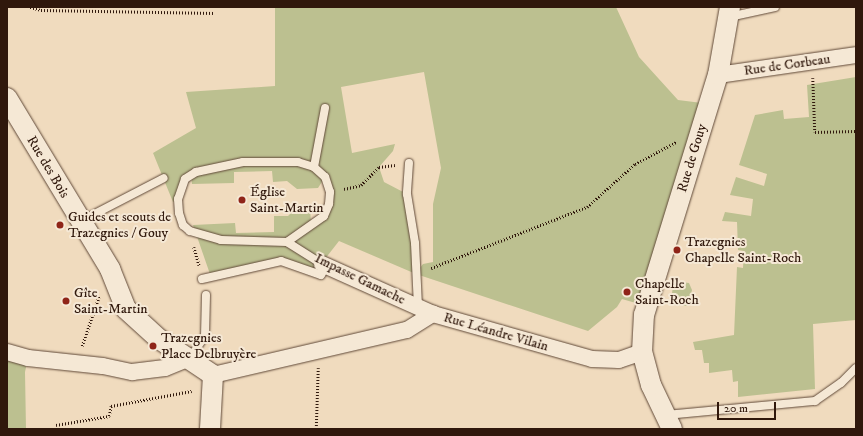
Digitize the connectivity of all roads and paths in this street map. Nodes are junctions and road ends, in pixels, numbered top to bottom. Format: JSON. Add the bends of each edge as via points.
{"nodes":[{"id":1,"x":30,"y":7,"type":"edge"},
{"id":2,"x":775,"y":7,"type":"edge"},
{"id":3,"x":729,"y":12,"type":"edge"},
{"id":4,"x":215,"y":13,"type":"dead end"},
{"id":5,"x":856,"y":55,"type":"edge"},
{"id":6,"x":813,"y":61,"type":"junction"},
{"id":7,"x":718,"y":75,"type":"junction"},
{"id":8,"x":7,"y":98,"type":"edge"},
{"id":9,"x":325,"y":108,"type":"dead end"},
{"id":10,"x":701,"y":128,"type":"junction"},
{"id":11,"x":856,"y":132,"type":"edge"},
{"id":12,"x":409,"y":163,"type":"joint"},
{"id":13,"x":314,"y":167,"type":"junction"},
{"id":14,"x":164,"y":178,"type":"dead end"},
{"id":15,"x":330,"y":192,"type":"junction"},
{"id":16,"x":81,"y":221,"type":"junction"},
{"id":17,"x":190,"y":231,"type":"junction"},
{"id":18,"x":287,"y":242,"type":"junction"},
{"id":19,"x":324,"y":265,"type":"junction"},
{"id":20,"x":110,"y":269,"type":"junction"},
{"id":21,"x":416,"y":274,"type":"junction"},
{"id":22,"x":202,"y":279,"type":"joint"},
{"id":23,"x":206,"y":295,"type":"dead end"},
{"id":24,"x":418,"y":307,"type":"junction"},
{"id":25,"x":433,"y":314,"type":"junction"},
{"id":26,"x":318,"y":351,"type":"junction"},
{"id":27,"x":7,"y":352,"type":"edge"},
{"id":28,"x":642,"y":352,"type":"junction"},
{"id":29,"x":190,"y":358,"type":"junction"},
{"id":30,"x":78,"y":364,"type":"junction"},
{"id":31,"x":856,"y":368,"type":"edge"},
{"id":32,"x":213,"y":375,"type":"junction"},
{"id":33,"x":669,"y":422,"type":"edge"},
{"id":34,"x":56,"y":425,"type":"dead end"},
{"id":35,"x":210,"y":429,"type":"edge"},
{"id":36,"x":316,"y":429,"type":"edge"}],
"edges":[{"from":1,"to":4,"type":"path","via":[[40,10]]},
{"from":2,"to":3,"type":"lane"},
{"from":3,"to":7,"type":"street","name":"Rue de Gouy"},
{"from":5,"to":6,"type":"street","name":"Rue de Corbeau"},
{"from":6,"to":7,"type":"street","name":"Rue de Corbeau"},
{"from":6,"to":11,"type":"path","via":[[815,132]]},
{"from":7,"to":10,"type":"street","name":"Rue de Gouy"},
{"from":8,"to":16,"type":"street","name":"Rue des Bois"},
{"from":9,"to":13,"type":"lane"},
{"from":10,"to":21,"type":"path","via":[[635,164],[587,207]]},
{"from":10,"to":28,"type":"street","name":"Rue de Gouy","via":[[646,306]]},
{"from":12,"to":15,"type":"path","via":[[379,167],[361,185]]},
{"from":12,"to":21,"type":"lane","via":[[407,194],[415,243]]},
{"from":13,"to":15,"type":"lane","via":[[325,177]]},
{"from":13,"to":17,"type":"lane","via":[[298,162],[266,160],[216,166],[196,172],[185,179],[178,199],[183,225]]},
{"from":14,"to":16,"type":"lane"},
{"from":15,"to":18,"type":"lane","via":[[324,216]]},
{"from":16,"to":20,"type":"street","name":"Rue des Bois"},
{"from":17,"to":18,"type":"lane","via":[[221,240]]},
{"from":17,"to":22,"type":"path"},
{"from":18,"to":19,"type":"lane","name":"Impasse Gamache"},
{"from":19,"to":22,"type":"lane","via":[[321,275],[281,261]]},
{"from":19,"to":24,"type":"street","name":"Impasse Gamache"},
{"from":20,"to":29,"type":"street","name":"Rue des Bois","via":[[126,309],[159,339]]},
{"from":20,"to":30,"type":"path","via":[[83,340]]},
{"from":21,"to":24,"type":"lane"},
{"from":23,"to":29,"type":"lane","via":[[205,336]]},
{"from":24,"to":25,"type":"street","name":"Impasse Gamache"},
{"from":25,"to":26,"type":"street","name":"Rue Léandre Vilain","via":[[407,330]]},
{"from":25,"to":28,"type":"street","name":"Rue Léandre Vilain","via":[[592,359],[620,360]]},
{"from":26,"to":32,"type":"street","name":"Rue Léandre Vilain"},
{"from":26,"to":36,"type":"path"},
{"from":27,"to":30,"type":"street","via":[[28,358]]},
{"from":28,"to":33,"type":"street","via":[[651,385]]},
{"from":29,"to":30,"type":"street","via":[[165,368],[132,372]]},
{"from":29,"to":32,"type":"street","name":"Rue des Bois"},
{"from":31,"to":33,"type":"lane","via":[[841,383],[815,401]]},
{"from":32,"to":34,"type":"path","via":[[196,390],[111,406],[109,416]]},
{"from":32,"to":35,"type":"street"}]}
